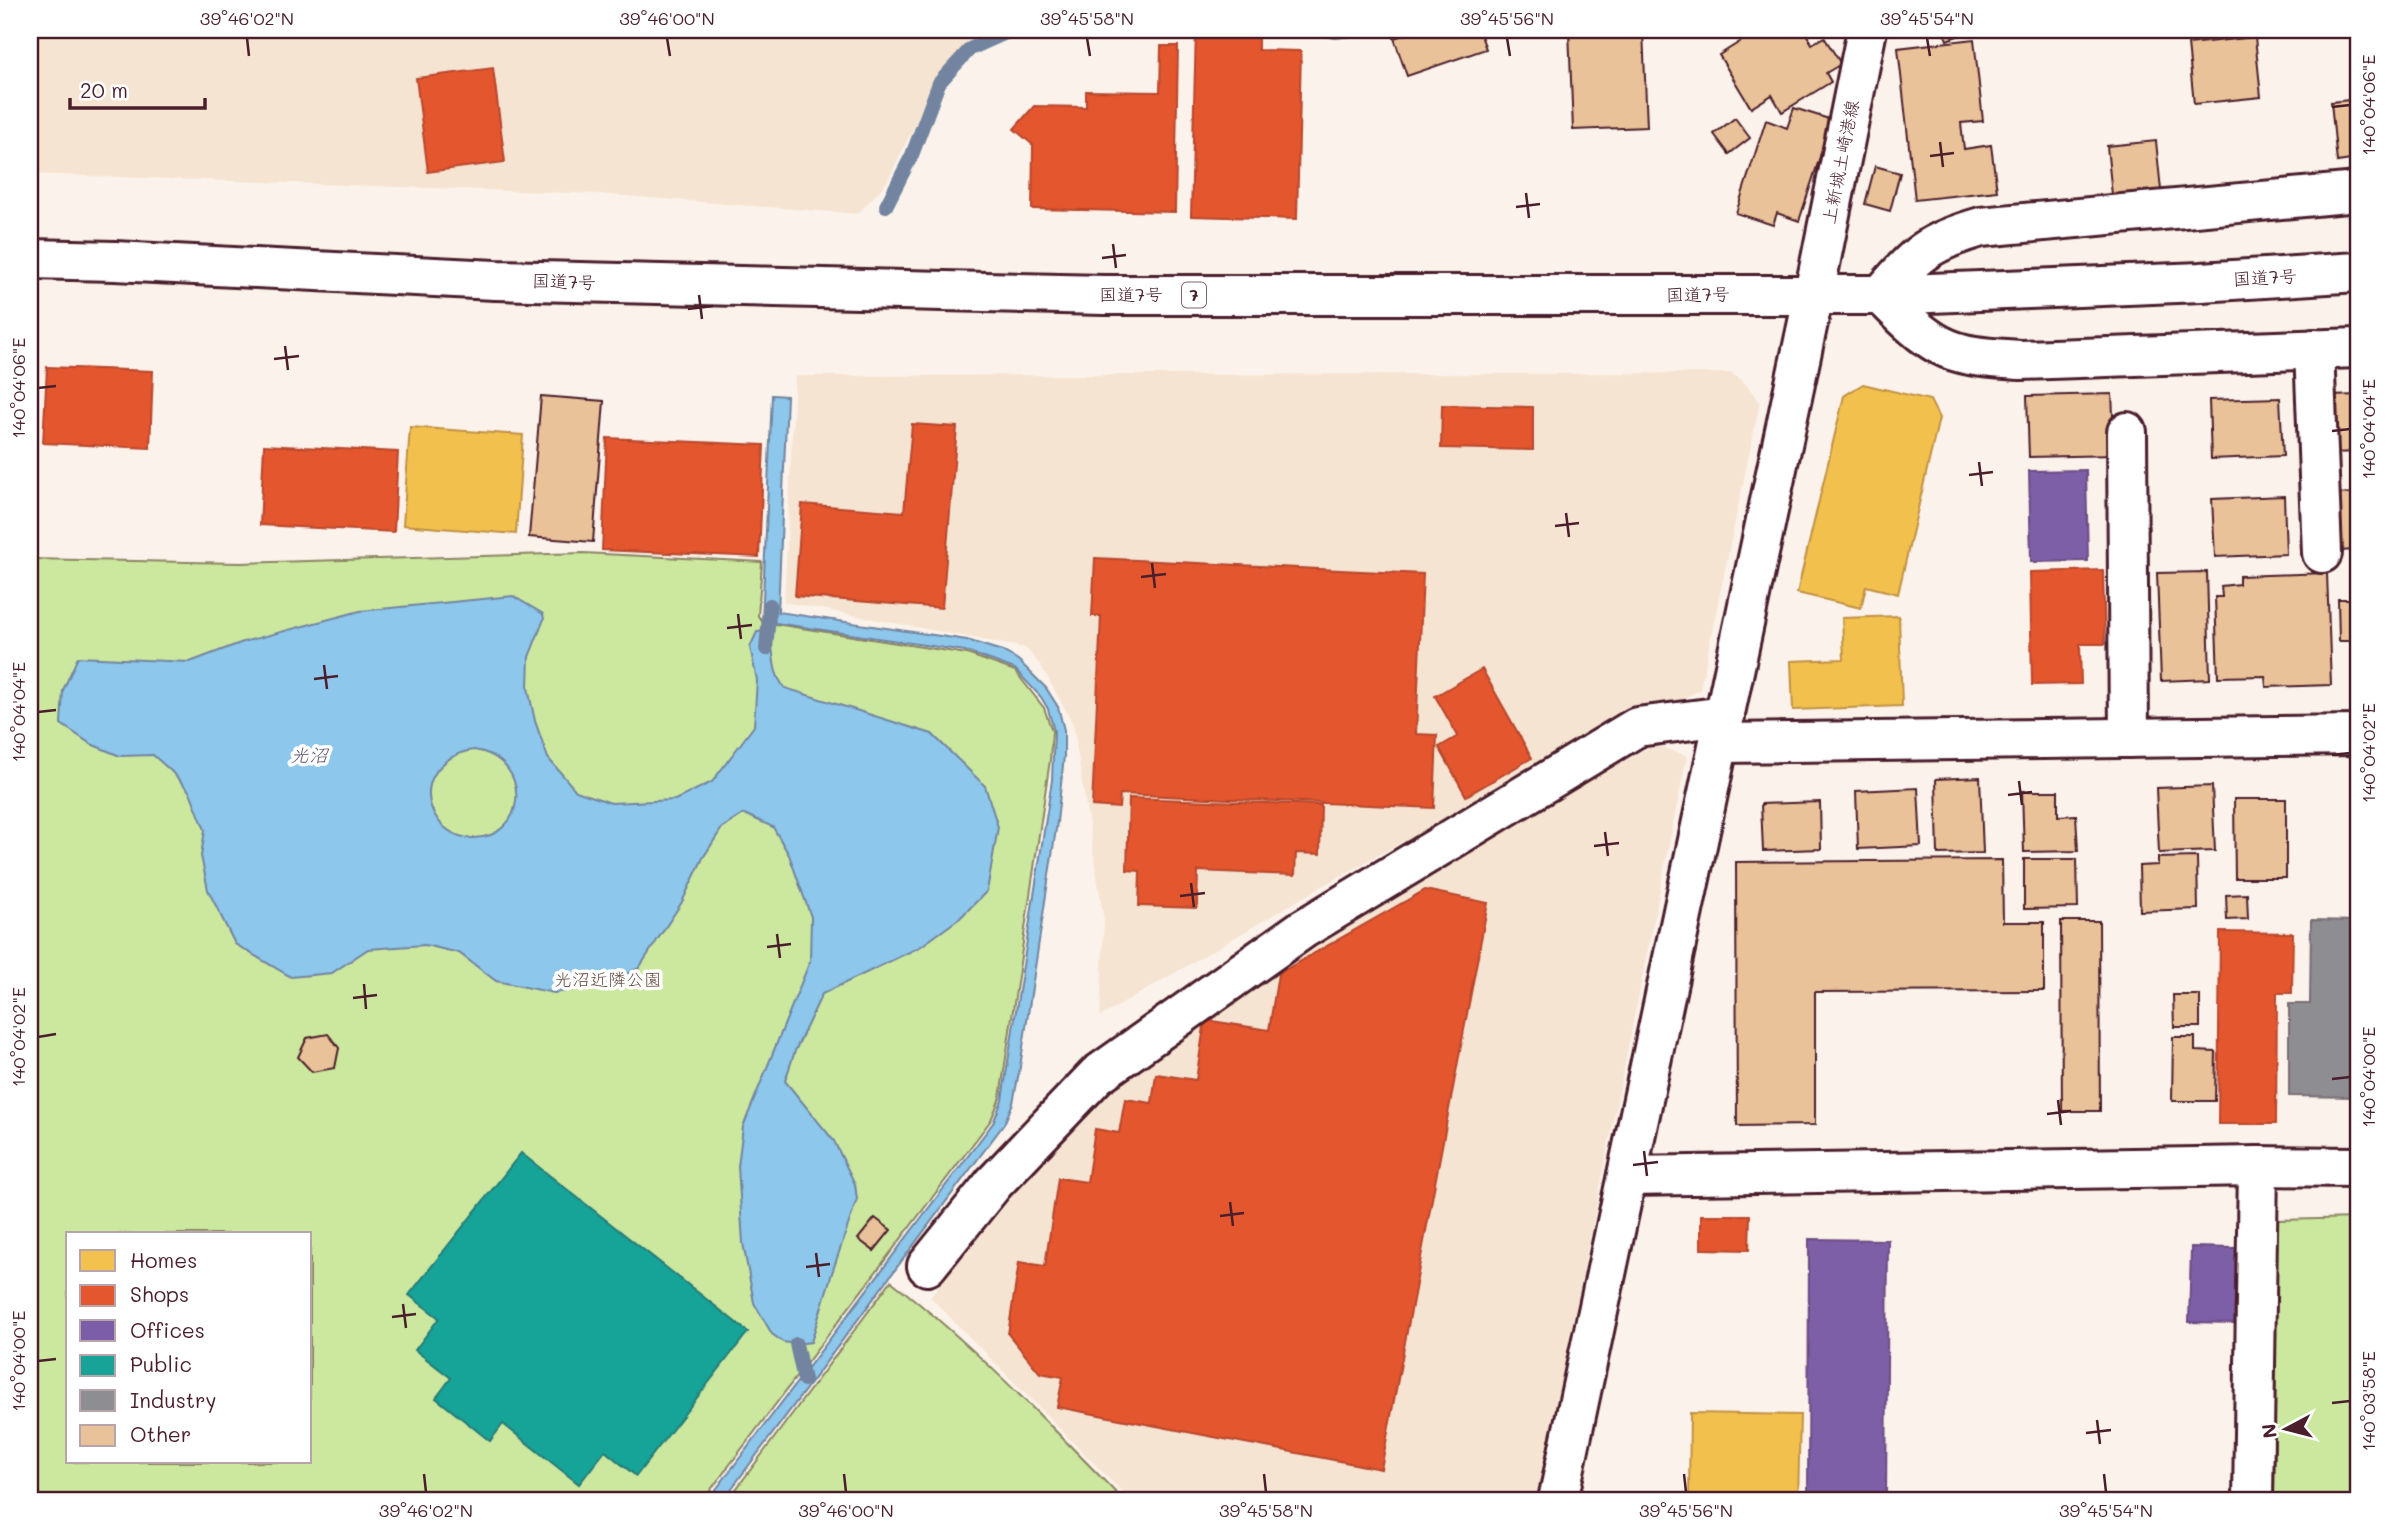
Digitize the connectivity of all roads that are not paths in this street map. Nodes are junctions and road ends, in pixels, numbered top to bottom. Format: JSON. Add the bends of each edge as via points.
{"nodes":[{"id":1,"x":1867,"y":30,"type":"edge"},
{"id":2,"x":2358,"y":192,"type":"edge"},
{"id":3,"x":30,"y":259,"type":"edge"},
{"id":4,"x":2358,"y":272,"type":"edge"},
{"id":5,"x":1814,"y":294,"type":"junction"},
{"id":6,"x":1881,"y":295,"type":"junction"},
{"id":7,"x":2358,"y":348,"type":"edge"},
{"id":8,"x":2314,"y":349,"type":"junction"},
{"id":9,"x":2127,"y":432,"type":"dead end"},
{"id":10,"x":2322,"y":553,"type":"dead end"},
{"id":11,"x":1722,"y":729,"type":"junction"},
{"id":12,"x":2358,"y":735,"type":"edge"},
{"id":13,"x":2129,"y":738,"type":"junction"},
{"id":14,"x":2258,"y":1166,"type":"junction"},
{"id":15,"x":2358,"y":1167,"type":"edge"},
{"id":16,"x":1627,"y":1176,"type":"junction"},
{"id":17,"x":928,"y":1266,"type":"dead end"},
{"id":18,"x":1558,"y":1500,"type":"edge"},
{"id":19,"x":2253,"y":1500,"type":"edge"}],
"edges":[{"from":1,"to":5,"type":"main road","name":"上新城土崎港線"},
{"from":2,"to":6,"type":"main road","via":[[1981,227],[1946,237],[1920,252]]},
{"from":3,"to":5,"type":"main road","name":"国道7号","number":"7","via":[[495,280],[1104,295]]},
{"from":4,"to":6,"type":"main road","name":"国道7号","number":"7"},
{"from":5,"to":6,"type":"main road","name":"国道7号","number":"7"},
{"from":5,"to":11,"type":"main road","name":"上新城土崎港線"},
{"from":6,"to":8,"type":"main road","via":[[1940,345],[1972,355],[2021,360]]},
{"from":7,"to":8,"type":"main road"},
{"from":8,"to":10,"type":"main road"},
{"from":9,"to":13,"type":"main road"},
{"from":11,"to":13,"type":"main road"},
{"from":11,"to":16,"type":"main road","name":"上新城土崎港線"},
{"from":11,"to":17,"type":"main road","via":[[1637,727],[1303,929],[1097,1075],[994,1183]]},
{"from":12,"to":13,"type":"main road"},
{"from":14,"to":15,"type":"main road"},
{"from":14,"to":16,"type":"main road"},
{"from":14,"to":19,"type":"main road"},
{"from":16,"to":18,"type":"main road","name":"上新城土崎港線"}]}
